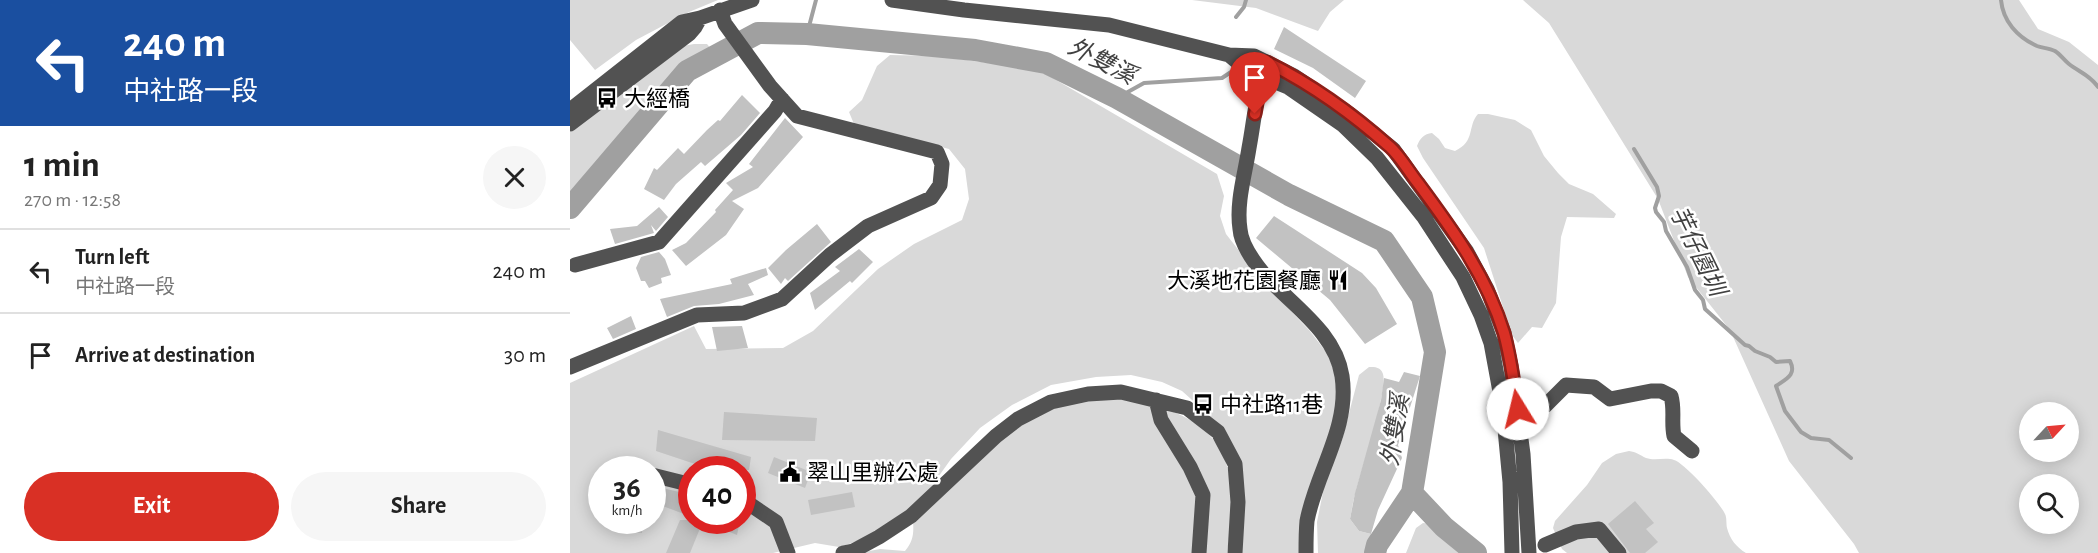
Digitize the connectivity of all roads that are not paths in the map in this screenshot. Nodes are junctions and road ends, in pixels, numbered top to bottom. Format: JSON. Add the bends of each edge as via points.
{"nodes":[{"id":1,"x":752,"y":0,"type":"edge"},
{"id":2,"x":892,"y":0,"type":"edge"},
{"id":3,"x":722,"y":17,"type":"junction"},
{"id":4,"x":700,"y":18,"type":"junction"},
{"id":5,"x":1262,"y":76,"type":"junction"},
{"id":6,"x":782,"y":99,"type":"junction"},
{"id":7,"x":570,"y":110,"type":"edge"},
{"id":8,"x":570,"y":124,"type":"edge"},
{"id":9,"x":575,"y":265,"type":"dead end"},
{"id":10,"x":570,"y":367,"type":"edge"},
{"id":11,"x":1156,"y":399,"type":"junction"},
{"id":12,"x":1518,"y":409,"type":"junction"},
{"id":13,"x":1692,"y":450,"type":"dead end"},
{"id":14,"x":756,"y":508,"type":"edge"},
{"id":15,"x":1527,"y":532,"type":"junction"},
{"id":16,"x":1549,"y":549,"type":"edge"},
{"id":17,"x":1529,"y":552,"type":"edge"},
{"id":18,"x":788,"y":553,"type":"edge"},
{"id":19,"x":843,"y":553,"type":"edge"},
{"id":20,"x":1199,"y":553,"type":"edge"},
{"id":21,"x":1235,"y":553,"type":"edge"},
{"id":22,"x":1306,"y":553,"type":"edge"},
{"id":23,"x":1512,"y":553,"type":"edge"},
{"id":24,"x":1619,"y":553,"type":"edge"}],
"edges":[{"from":1,"to":3,"type":"street"},
{"from":2,"to":5,"type":"street","via":[[1109,25],[1229,55],[1254,56]]},
{"from":3,"to":4,"type":"street"},
{"from":3,"to":6,"type":"street"},
{"from":4,"to":7,"type":"street","via":[[682,22]]},
{"from":4,"to":8,"type":"street","via":[[688,34]]},
{"from":5,"to":12,"type":"street","via":[[1294,76],[1393,149],[1467,252],[1487,289],[1504,333]]},
{"from":5,"to":22,"type":"street","via":[[1239,208],[1240,231],[1263,273],[1334,350],[1342,375],[1344,402],[1307,522]]},
{"from":5,"to":23,"type":"street","via":[[1288,87],[1343,125],[1377,158],[1423,216],[1463,277],[1491,343],[1503,408]]},
{"from":6,"to":9,"type":"street","via":[[659,242]]},
{"from":6,"to":10,"type":"street","via":[[797,117],[808,121],[936,152],[942,164],[940,185],[931,198],[868,226],[782,299],[744,313],[697,315]]},
{"from":11,"to":19,"type":"street","via":[[1121,392],[1051,402],[996,436],[893,530]]},
{"from":11,"to":20,"type":"street","via":[[1161,420],[1203,495]]},
{"from":11,"to":21,"type":"street","via":[[1187,408],[1218,432],[1235,464]]},
{"from":12,"to":13,"type":"street","via":[[1544,407],[1566,385],[1594,387],[1610,399],[1661,391],[1671,396],[1674,436]]},
{"from":12,"to":15,"type":"street"},
{"from":14,"to":18,"type":"street","via":[[776,522]]},
{"from":15,"to":16,"type":"street"},
{"from":15,"to":17,"type":"street"},
{"from":16,"to":24,"type":"street","via":[[1576,532],[1599,529]]}]}
